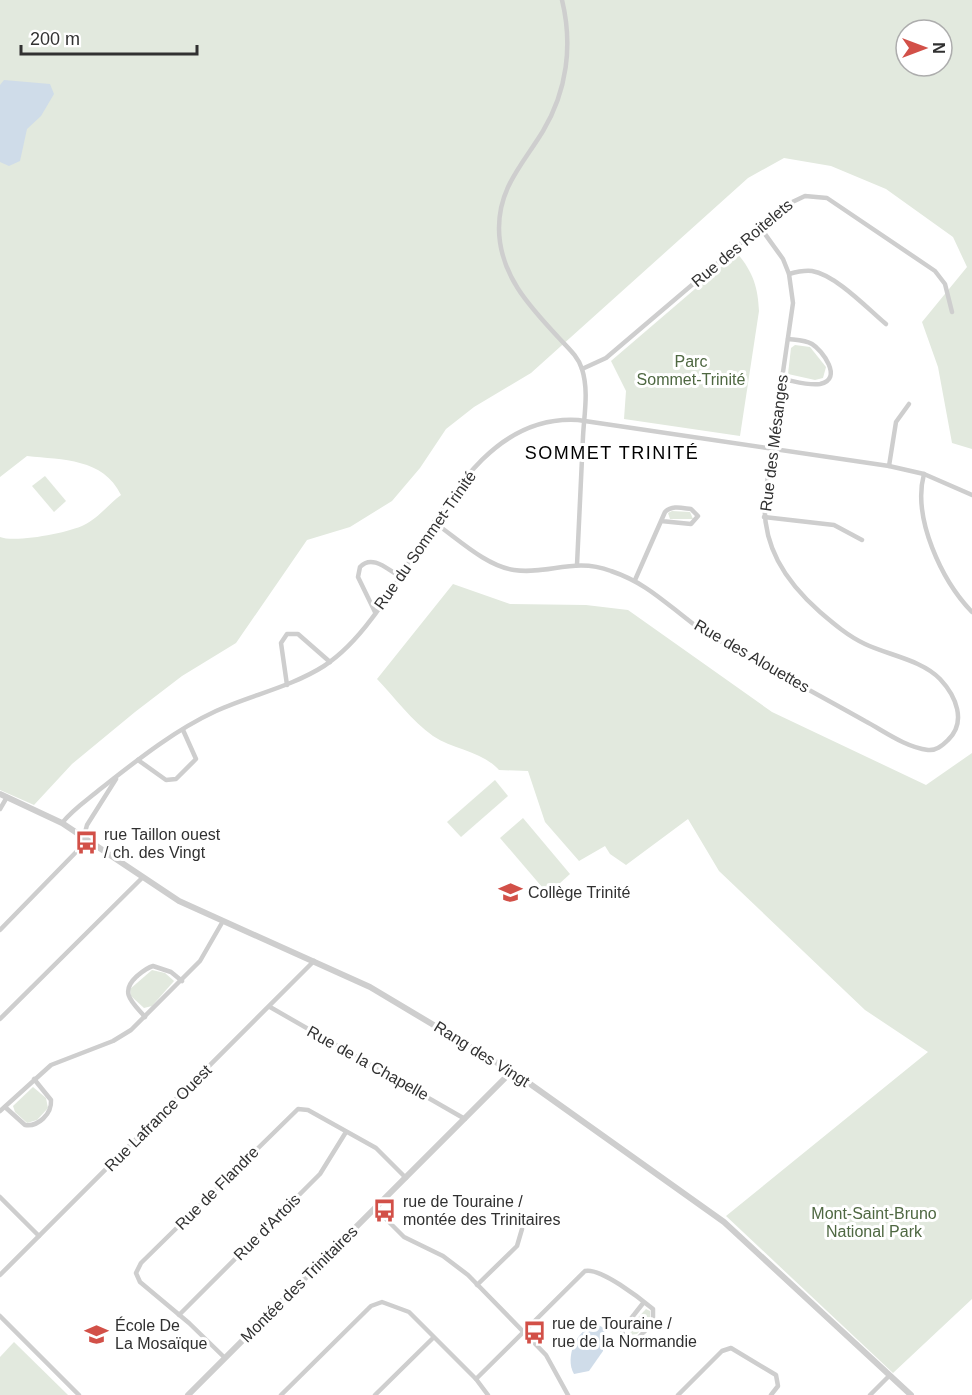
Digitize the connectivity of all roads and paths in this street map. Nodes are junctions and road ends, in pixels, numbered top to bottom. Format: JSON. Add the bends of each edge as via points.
{"nodes":[{"id":1,"x":562,"y":0,"type":"edge"},
{"id":2,"x":760,"y":227,"type":"junction"},
{"id":3,"x":789,"y":274,"type":"junction"},
{"id":4,"x":952,"y":312,"type":"dead end"},
{"id":5,"x":886,"y":324,"type":"dead end"},
{"id":6,"x":788,"y":339,"type":"junction"},
{"id":7,"x":582,"y":369,"type":"junction"},
{"id":8,"x":782,"y":379,"type":"junction"},
{"id":9,"x":909,"y":404,"type":"dead end"},
{"id":10,"x":584,"y":421,"type":"junction"},
{"id":11,"x":772,"y":449,"type":"junction"},
{"id":12,"x":889,"y":466,"type":"junction"},
{"id":13,"x":924,"y":474,"type":"junction"},
{"id":14,"x":972,"y":495,"type":"edge"},
{"id":15,"x":764,"y":517,"type":"junction"},
{"id":16,"x":661,"y":521,"type":"junction"},
{"id":17,"x":435,"y":523,"type":"junction"},
{"id":18,"x":862,"y":540,"type":"dead end"},
{"id":19,"x":577,"y":565,"type":"junction"},
{"id":20,"x":399,"y":576,"type":"junction"},
{"id":21,"x":635,"y":580,"type":"junction"},
{"id":22,"x":375,"y":612,"type":"junction"},
{"id":23,"x":972,"y":612,"type":"edge"},
{"id":24,"x":330,"y":662,"type":"junction"},
{"id":25,"x":287,"y":685,"type":"junction"},
{"id":26,"x":183,"y":730,"type":"junction"},
{"id":27,"x":939,"y":747,"type":"joint"},
{"id":28,"x":138,"y":760,"type":"junction"},
{"id":29,"x":121,"y":772,"type":"junction"},
{"id":30,"x":0,"y":794,"type":"edge"},
{"id":31,"x":7,"y":797,"type":"junction"},
{"id":32,"x":0,"y":809,"type":"edge"},
{"id":33,"x":62,"y":823,"type":"junction"},
{"id":34,"x":85,"y":838,"type":"junction"},
{"id":35,"x":142,"y":878,"type":"junction"},
{"id":36,"x":223,"y":921,"type":"junction"},
{"id":37,"x":0,"y":930,"type":"edge"},
{"id":38,"x":314,"y":961,"type":"junction"},
{"id":39,"x":182,"y":981,"type":"junction"},
{"id":40,"x":270,"y":1007,"type":"junction"},
{"id":41,"x":146,"y":1017,"type":"junction"},
{"id":42,"x":0,"y":1019,"type":"edge"},
{"id":43,"x":512,"y":1071,"type":"junction"},
{"id":44,"x":34,"y":1079,"type":"junction"},
{"id":45,"x":5,"y":1107,"type":"junction"},
{"id":46,"x":0,"y":1111,"type":"edge"},
{"id":47,"x":465,"y":1119,"type":"junction"},
{"id":48,"x":346,"y":1132,"type":"junction"},
{"id":49,"x":406,"y":1178,"type":"junction"},
{"id":50,"x":0,"y":1197,"type":"edge"},
{"id":51,"x":375,"y":1208,"type":"junction"},
{"id":52,"x":522,"y":1229,"type":"dead end"},
{"id":53,"x":39,"y":1236,"type":"junction"},
{"id":54,"x":0,"y":1275,"type":"edge"},
{"id":55,"x":477,"y":1285,"type":"junction"},
{"id":56,"x":644,"y":1302,"type":"junction"},
{"id":57,"x":179,"y":1315,"type":"junction"},
{"id":58,"x":0,"y":1316,"type":"edge"},
{"id":59,"x":524,"y":1332,"type":"junction"},
{"id":60,"x":433,"y":1338,"type":"junction"},
{"id":61,"x":225,"y":1358,"type":"junction"},
{"id":62,"x":889,"y":1376,"type":"junction"},
{"id":63,"x":476,"y":1379,"type":"junction"},
{"id":64,"x":79,"y":1395,"type":"edge"},
{"id":65,"x":188,"y":1395,"type":"edge"},
{"id":66,"x":281,"y":1395,"type":"edge"},
{"id":67,"x":375,"y":1395,"type":"edge"},
{"id":68,"x":488,"y":1395,"type":"edge"},
{"id":69,"x":568,"y":1395,"type":"edge"},
{"id":70,"x":678,"y":1395,"type":"edge"},
{"id":71,"x":771,"y":1395,"type":"edge"},
{"id":72,"x":870,"y":1395,"type":"edge"},
{"id":73,"x":910,"y":1395,"type":"edge"}],
"edges":[{"from":1,"to":7,"type":"street","via":[[568,44],[563,82],[547,123],[506,188],[499,235],[503,259],[514,284]]},
{"from":2,"to":3,"type":"street","name":"Rue des Mésanges","via":[[779,251]]},
{"from":2,"to":4,"type":"street","name":"Rue des Roitelets","via":[[795,199],[813,195],[826,198],[937,272],[945,284]]},
{"from":2,"to":7,"type":"street","name":"Rue des Roitelets","via":[[606,358]]},
{"from":3,"to":5,"type":"street","via":[[810,271],[823,275]]},
{"from":3,"to":6,"type":"street","name":"Rue des Mésanges","via":[[793,303]]},
{"from":6,"to":8,"type":"street","name":"Rue des Mésanges"},
{"from":6,"to":8,"type":"street","via":[[814,346],[829,364],[831,374],[820,384]]},
{"from":7,"to":10,"type":"street"},
{"from":8,"to":11,"type":"street","name":"Rue des Mésanges"},
{"from":9,"to":12,"type":"street","via":[[896,422]]},
{"from":10,"to":11,"type":"street","name":"Rue du Sommet-Trinité"},
{"from":10,"to":17,"type":"street","name":"Rue du Sommet-Trinité","via":[[544,424],[502,443],[471,471]]},
{"from":10,"to":19,"type":"street"},
{"from":11,"to":12,"type":"street","name":"Rue du Sommet-Trinité"},
{"from":11,"to":15,"type":"street","name":"Rue des Mésanges"},
{"from":12,"to":13,"type":"street","name":"Rue du Sommet-Trinité"},
{"from":13,"to":14,"type":"street","name":"Rue du Sommet-Trinité"},
{"from":13,"to":23,"type":"street","via":[[920,497],[923,516],[946,580]]},
{"from":15,"to":18,"type":"street","via":[[834,525]]},
{"from":15,"to":27,"type":"street","name":"Rue des Mésanges","via":[[777,562],[801,594],[848,635],[928,670],[948,688],[956,705],[958,724]]},
{"from":16,"to":16,"type":"street","via":[[690,524],[698,516],[692,509],[671,508]]},
{"from":16,"to":21,"type":"street"},
{"from":17,"to":19,"type":"street","name":"Rue des Alouettes","via":[[507,569]]},
{"from":17,"to":20,"type":"street","name":"Rue du Sommet-Trinité"},
{"from":19,"to":21,"type":"street","name":"Rue des Alouettes","via":[[598,567]]},
{"from":20,"to":22,"type":"street","name":"Rue du Sommet-Trinité"},
{"from":20,"to":22,"type":"street","via":[[374,561],[360,567],[359,581]]},
{"from":21,"to":27,"type":"street","name":"Rue des Alouettes","via":[[707,633],[873,725],[914,747]]},
{"from":22,"to":24,"type":"street","name":"Rue du Sommet-Trinité","via":[[354,640]]},
{"from":24,"to":25,"type":"street","name":"Rue du Sommet-Trinité"},
{"from":24,"to":25,"type":"street","via":[[298,634],[287,634],[281,643]]},
{"from":25,"to":26,"type":"street","name":"Rue du Sommet-Trinité","via":[[214,712]]},
{"from":26,"to":28,"type":"street","name":"Rue du Sommet-Trinité"},
{"from":26,"to":28,"type":"street","via":[[196,759],[176,779],[166,780]]},
{"from":28,"to":29,"type":"street","name":"Rue du Sommet-Trinité"},
{"from":29,"to":33,"type":"street","name":"Rue du Sommet-Trinité"},
{"from":29,"to":34,"type":"street","name":"Rue du Sommet-Trinité","via":[[87,825]]},
{"from":30,"to":31,"type":"street","name":"Rang des Vingt"},
{"from":31,"to":32,"type":"street"},
{"from":31,"to":33,"type":"street","name":"Rang des Vingt"},
{"from":33,"to":34,"type":"street","name":"Rang des Vingt"},
{"from":34,"to":35,"type":"street","name":"Rang des Vingt"},
{"from":34,"to":37,"type":"street","name":"Rue du Sommet-Trinité","via":[[68,862]]},
{"from":35,"to":36,"type":"street","name":"Rang des Vingt","via":[[184,904]]},
{"from":35,"to":42,"type":"street"},
{"from":36,"to":38,"type":"street","name":"Rang des Vingt"},
{"from":36,"to":39,"type":"street","via":[[204,956]]},
{"from":38,"to":40,"type":"street","name":"Rue Lafrance Ouest"},
{"from":38,"to":43,"type":"street","name":"Rang des Vingt","via":[[388,997]]},
{"from":39,"to":41,"type":"street"},
{"from":39,"to":41,"type":"street","via":[[153,966],[132,981],[128,997]]},
{"from":40,"to":47,"type":"street","name":"Rue de la Chapelle"},
{"from":40,"to":53,"type":"street","name":"Rue Lafrance Ouest"},
{"from":41,"to":44,"type":"street","via":[[120,1038],[63,1059]]},
{"from":43,"to":47,"type":"street","name":"Montée des Trinitaires"},
{"from":43,"to":62,"type":"street","name":"Rang des Vingt","via":[[724,1222]]},
{"from":44,"to":45,"type":"street"},
{"from":44,"to":45,"type":"street","via":[[51,1100],[43,1119],[33,1126],[25,1125]]},
{"from":45,"to":46,"type":"street"},
{"from":47,"to":49,"type":"street","name":"Montée des Trinitaires"},
{"from":48,"to":49,"type":"street","name":"Rue de Flandre","via":[[379,1150]]},
{"from":48,"to":57,"type":"street","name":"Rue d'Artois","via":[[320,1174]]},
{"from":48,"to":57,"type":"street","name":"Rue de Flandre","via":[[306,1109],[295,1111],[140,1264],[136,1273],[139,1281]]},
{"from":49,"to":51,"type":"street","name":"Montée des Trinitaires"},
{"from":50,"to":53,"type":"street"},
{"from":51,"to":55,"type":"street","via":[[404,1237],[448,1259]]},
{"from":51,"to":61,"type":"street","name":"Montée des Trinitaires"},
{"from":52,"to":55,"type":"street","via":[[517,1246]]},
{"from":53,"to":54,"type":"street","name":"Rue Lafrance Ouest"},
{"from":55,"to":59,"type":"street"},
{"from":56,"to":56,"type":"street","via":[[622,1330],[630,1341],[636,1340],[654,1321],[653,1309]]},
{"from":56,"to":59,"type":"street","via":[[597,1271],[587,1270]]},
{"from":57,"to":61,"type":"street","name":"Rue de Flandre"},
{"from":58,"to":64,"type":"street"},
{"from":59,"to":63,"type":"street"},
{"from":59,"to":69,"type":"street","via":[[550,1360]]},
{"from":60,"to":63,"type":"street"},
{"from":60,"to":66,"type":"street","via":[[407,1310],[377,1302]]},
{"from":60,"to":67,"type":"street"},
{"from":61,"to":65,"type":"street","name":"Montée des Trinitaires"},
{"from":62,"to":72,"type":"street"},
{"from":62,"to":73,"type":"street","name":"Rang des Vingt"},
{"from":63,"to":68,"type":"street"},
{"from":70,"to":71,"type":"street","via":[[722,1351],[731,1348],[775,1373],[778,1384]]}]}
